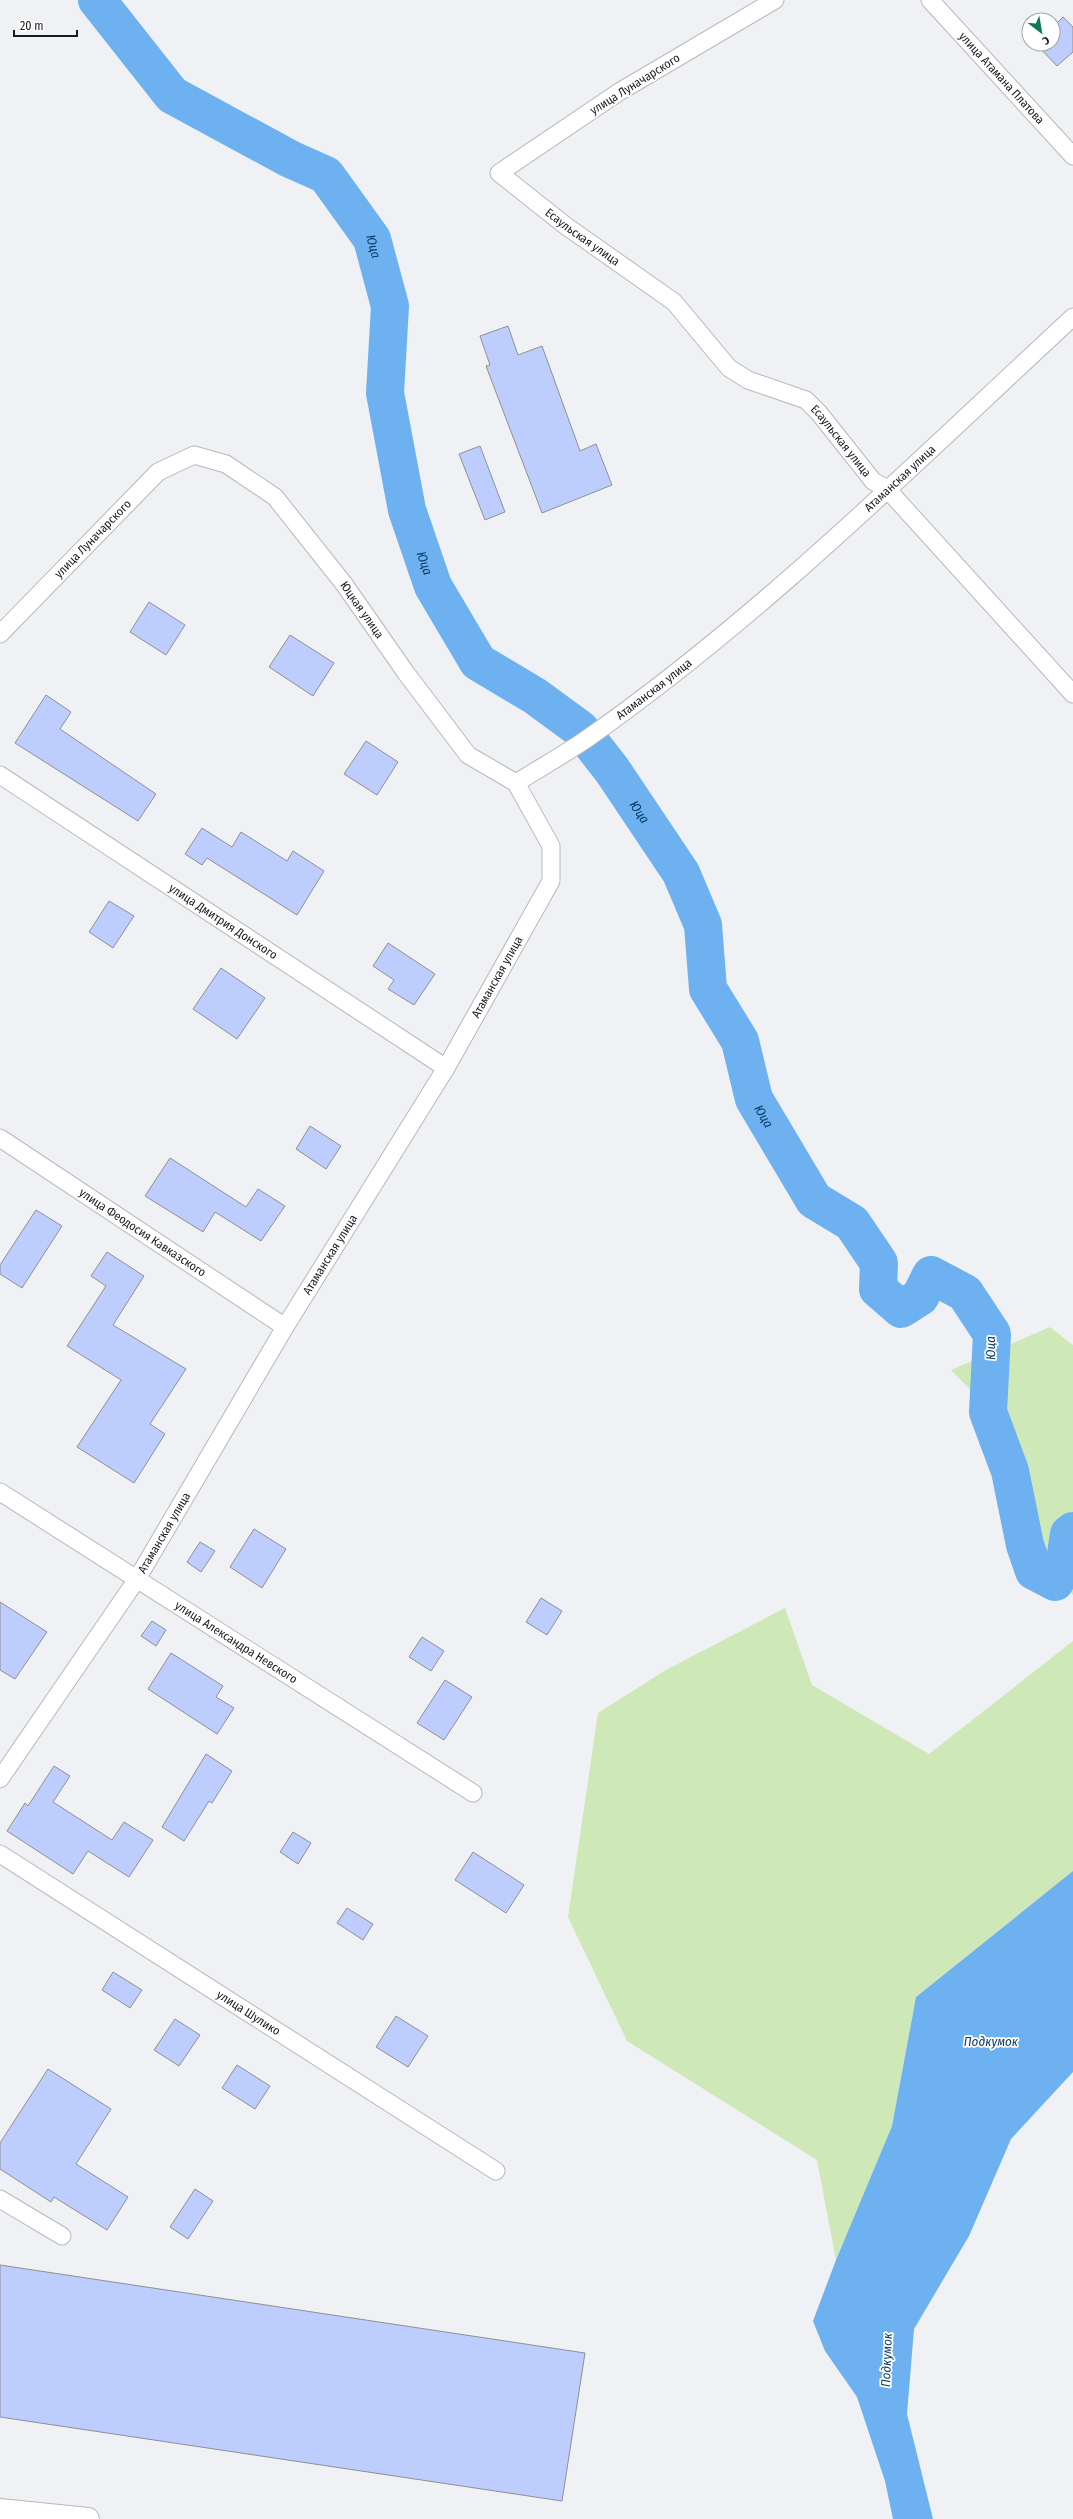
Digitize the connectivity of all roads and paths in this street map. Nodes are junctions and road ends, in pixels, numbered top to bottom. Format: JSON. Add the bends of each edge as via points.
{"nodes":[{"id":1,"x":775,"y":0,"type":"edge"},
{"id":2,"x":930,"y":0,"type":"edge"},
{"id":3,"x":1073,"y":156,"type":"edge"},
{"id":4,"x":499,"y":173,"type":"joint"},
{"id":5,"x":1073,"y":317,"type":"edge"},
{"id":6,"x":194,"y":455,"type":"joint"},
{"id":7,"x":888,"y":489,"type":"junction"},
{"id":8,"x":0,"y":634,"type":"edge"},
{"id":9,"x":1073,"y":694,"type":"edge"},
{"id":10,"x":0,"y":775,"type":"edge"},
{"id":11,"x":516,"y":783,"type":"junction"},
{"id":12,"x":446,"y":1068,"type":"junction"},
{"id":13,"x":0,"y":1138,"type":"edge"},
{"id":14,"x":285,"y":1327,"type":"junction"},
{"id":15,"x":0,"y":1492,"type":"edge"},
{"id":16,"x":137,"y":1579,"type":"junction"},
{"id":17,"x":0,"y":1779,"type":"edge"},
{"id":18,"x":473,"y":1793,"type":"dead end"},
{"id":19,"x":0,"y":1854,"type":"edge"},
{"id":20,"x":496,"y":2171,"type":"dead end"},
{"id":21,"x":0,"y":2199,"type":"edge"},
{"id":22,"x":62,"y":2236,"type":"dead end"},
{"id":23,"x":0,"y":2510,"type":"edge"},
{"id":24,"x":88,"y":2519,"type":"edge"}],
"edges":[{"from":1,"to":4,"type":"street","name":"улица Луначарского","via":[[619,92]]},
{"from":2,"to":3,"type":"street","name":"улица Атамана Платова"},
{"from":4,"to":7,"type":"street","name":"Есаульская улица","via":[[566,226],[674,302],[729,368],[748,380],[806,400],[819,412],[873,481]]},
{"from":5,"to":7,"type":"street","name":"Атаманская улица"},
{"from":6,"to":8,"type":"street","name":"улица Луначарского","via":[[158,472]]},
{"from":6,"to":11,"type":"street","name":"Юцкая улица","via":[[226,464],[275,497],[344,584],[406,673],[468,755]]},
{"from":7,"to":9,"type":"street","name":"Есаульская улица"},
{"from":7,"to":11,"type":"street","name":"Атаманская улица","via":[[722,637],[587,739]]},
{"from":10,"to":12,"type":"street","name":"улица Дмитрия Донского"},
{"from":11,"to":12,"type":"street","name":"Атаманская улица","via":[[551,846],[551,881]]},
{"from":12,"to":14,"type":"street","name":"Атаманская улица"},
{"from":13,"to":14,"type":"street","name":"улица Феодосия Кавказского"},
{"from":14,"to":16,"type":"street","name":"Атаманская улица"},
{"from":15,"to":16,"type":"street","name":"улица Александра Невского"},
{"from":16,"to":17,"type":"street","name":"Атаманская улица"},
{"from":16,"to":18,"type":"street","name":"улица Александра Невского"},
{"from":19,"to":20,"type":"street","name":"улица Шулико"},
{"from":21,"to":22,"type":"street"},
{"from":23,"to":24,"type":"main road"}]}
